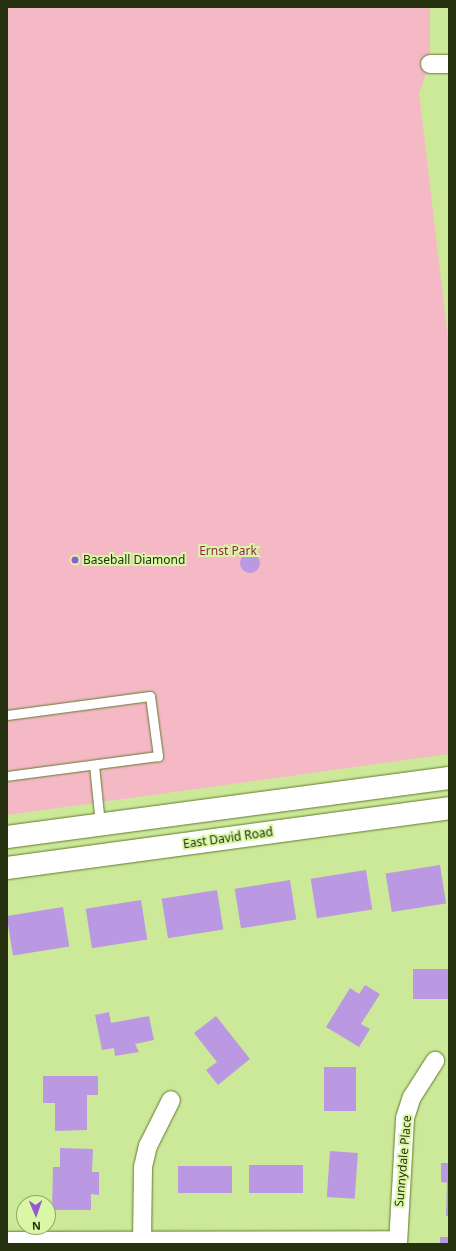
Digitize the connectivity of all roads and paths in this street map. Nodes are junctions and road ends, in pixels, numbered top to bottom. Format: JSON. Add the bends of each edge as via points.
{"nodes":[{"id":1,"x":430,"y":64,"type":"dead end"},
{"id":2,"x":449,"y":64,"type":"edge"},
{"id":3,"x":7,"y":715,"type":"edge"},
{"id":4,"x":94,"y":764,"type":"junction"},
{"id":5,"x":7,"y":776,"type":"edge"},
{"id":6,"x":449,"y":778,"type":"edge"},
{"id":7,"x":449,"y":808,"type":"edge"},
{"id":8,"x":100,"y":824,"type":"junction"},
{"id":9,"x":7,"y":837,"type":"edge"},
{"id":10,"x":104,"y":855,"type":"junction"},
{"id":11,"x":7,"y":868,"type":"edge"},
{"id":12,"x":435,"y":1061,"type":"dead end"},
{"id":13,"x":171,"y":1100,"type":"dead end"},
{"id":14,"x":142,"y":1240,"type":"junction"},
{"id":15,"x":7,"y":1241,"type":"edge"},
{"id":16,"x":398,"y":1242,"type":"edge"}],
"edges":[{"from":1,"to":2,"type":"street"},
{"from":3,"to":4,"type":"lane","via":[[150,696],[158,756]]},
{"from":4,"to":5,"type":"lane"},
{"from":4,"to":8,"type":"lane"},
{"from":6,"to":8,"type":"street"},
{"from":7,"to":10,"type":"street","name":"East David Road"},
{"from":8,"to":9,"type":"street"},
{"from":8,"to":10,"type":"street"},
{"from":10,"to":11,"type":"street","name":"East David Road"},
{"from":12,"to":16,"type":"street","name":"Sunnydale Place","via":[[412,1097],[405,1118]]},
{"from":13,"to":14,"type":"street","via":[[148,1146],[143,1167]]},
{"from":14,"to":15,"type":"street"},
{"from":14,"to":16,"type":"street"}]}
